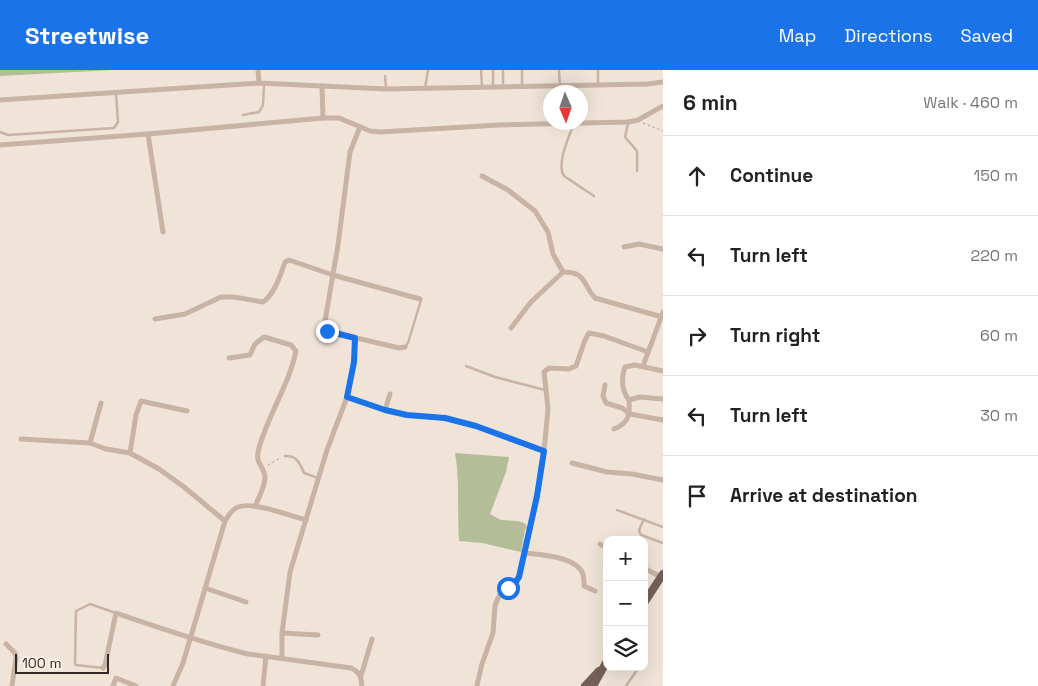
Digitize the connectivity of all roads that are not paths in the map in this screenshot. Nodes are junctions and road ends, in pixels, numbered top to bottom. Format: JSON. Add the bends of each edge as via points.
{"nodes":[{"id":1,"x":258,"y":70,"type":"edge"},
{"id":2,"x":428,"y":70,"type":"edge"},
{"id":3,"x":481,"y":70,"type":"edge"},
{"id":4,"x":493,"y":70,"type":"edge"},
{"id":5,"x":503,"y":70,"type":"edge"},
{"id":6,"x":522,"y":70,"type":"edge"},
{"id":7,"x":559,"y":70,"type":"edge"},
{"id":8,"x":598,"y":70,"type":"edge"},
{"id":9,"x":385,"y":76,"type":"dead end"},
{"id":10,"x":663,"y":82,"type":"edge"},
{"id":11,"x":261,"y":83,"type":"junction"},
{"id":12,"x":560,"y":85,"type":"edge"},
{"id":13,"x":588,"y":85,"type":"edge"},
{"id":14,"x":598,"y":85,"type":"junction"},
{"id":15,"x":322,"y":86,"type":"junction"},
{"id":16,"x":543,"y":86,"type":"edge"},
{"id":17,"x":482,"y":87,"type":"junction"},
{"id":18,"x":493,"y":87,"type":"junction"},
{"id":19,"x":504,"y":87,"type":"junction"},
{"id":20,"x":522,"y":87,"type":"junction"},
{"id":21,"x":425,"y":88,"type":"junction"},
{"id":22,"x":386,"y":89,"type":"junction"},
{"id":23,"x":116,"y":92,"type":"junction"},
{"id":24,"x":0,"y":100,"type":"edge"},
{"id":25,"x":663,"y":106,"type":"edge"},
{"id":26,"x":242,"y":115,"type":"dead end"},
{"id":27,"x":323,"y":118,"type":"junction"},
{"id":28,"x":628,"y":122,"type":"junction"},
{"id":29,"x":588,"y":123,"type":"edge"},
{"id":30,"x":543,"y":124,"type":"edge"},
{"id":31,"x":360,"y":127,"type":"junction"},
{"id":32,"x":572,"y":130,"type":"edge"},
{"id":33,"x":0,"y":132,"type":"edge"},
{"id":34,"x":148,"y":134,"type":"junction"},
{"id":35,"x":0,"y":144,"type":"edge"},
{"id":36,"x":637,"y":171,"type":"dead end"},
{"id":37,"x":482,"y":176,"type":"dead end"},
{"id":38,"x":594,"y":196,"type":"dead end"},
{"id":39,"x":163,"y":232,"type":"dead end"},
{"id":40,"x":624,"y":247,"type":"dead end"},
{"id":41,"x":663,"y":249,"type":"edge"},
{"id":42,"x":563,"y":272,"type":"junction"},
{"id":43,"x":332,"y":275,"type":"junction"},
{"id":44,"x":420,"y":299,"type":"joint"},
{"id":45,"x":662,"y":315,"type":"edge"},
{"id":46,"x":155,"y":319,"type":"dead end"},
{"id":47,"x":511,"y":328,"type":"dead end"},
{"id":48,"x":355,"y":338,"type":"junction"},
{"id":49,"x":405,"y":347,"type":"joint"},
{"id":50,"x":648,"y":352,"type":"junction"},
{"id":51,"x":229,"y":358,"type":"dead end"},
{"id":52,"x":466,"y":366,"type":"dead end"},
{"id":53,"x":643,"y":366,"type":"junction"},
{"id":54,"x":663,"y":371,"type":"edge"},
{"id":55,"x":605,"y":385,"type":"dead end"},
{"id":56,"x":546,"y":391,"type":"junction"},
{"id":57,"x":390,"y":394,"type":"dead end"},
{"id":58,"x":347,"y":397,"type":"junction"},
{"id":59,"x":663,"y":399,"type":"edge"},
{"id":60,"x":629,"y":400,"type":"junction"},
{"id":61,"x":101,"y":404,"type":"dead end"},
{"id":62,"x":385,"y":410,"type":"junction"},
{"id":63,"x":187,"y":411,"type":"dead end"},
{"id":64,"x":630,"y":414,"type":"junction"},
{"id":65,"x":663,"y":420,"type":"edge"},
{"id":66,"x":614,"y":429,"type":"dead end"},
{"id":67,"x":21,"y":439,"type":"dead end"},
{"id":68,"x":90,"y":443,"type":"junction"},
{"id":69,"x":544,"y":451,"type":"junction"},
{"id":70,"x":130,"y":453,"type":"junction"},
{"id":71,"x":285,"y":456,"type":"road end"},
{"id":72,"x":572,"y":462,"type":"dead end"},
{"id":73,"x":319,"y":478,"type":"junction"},
{"id":74,"x":663,"y":480,"type":"edge"},
{"id":75,"x":255,"y":506,"type":"junction"},
{"id":76,"x":617,"y":510,"type":"dead end"},
{"id":77,"x":306,"y":520,"type":"junction"},
{"id":78,"x":644,"y":520,"type":"junction"},
{"id":79,"x":225,"y":521,"type":"junction"},
{"id":80,"x":512,"y":525,"type":"dead end"},
{"id":81,"x":663,"y":527,"type":"edge"},
{"id":82,"x":529,"y":528,"type":"junction"},
{"id":83,"x":663,"y":543,"type":"edge"},
{"id":84,"x":600,"y":544,"type":"dead end"},
{"id":85,"x":603,"y":546,"type":"edge"},
{"id":86,"x":524,"y":553,"type":"junction"},
{"id":87,"x":648,"y":571,"type":"edge"},
{"id":88,"x":661,"y":579,"type":"edge"},
{"id":89,"x":205,"y":588,"type":"junction"},
{"id":90,"x":595,"y":591,"type":"dead end"},
{"id":91,"x":648,"y":597,"type":"edge"},
{"id":92,"x":246,"y":602,"type":"dead end"},
{"id":93,"x":116,"y":613,"type":"junction"},
{"id":94,"x":282,"y":633,"type":"junction"},
{"id":95,"x":318,"y":635,"type":"dead end"},
{"id":96,"x":190,"y":638,"type":"junction"},
{"id":97,"x":372,"y":639,"type":"dead end"},
{"id":98,"x":6,"y":644,"type":"dead end"},
{"id":99,"x":266,"y":656,"type":"junction"},
{"id":100,"x":282,"y":658,"type":"junction"},
{"id":101,"x":603,"y":667,"type":"edge"},
{"id":102,"x":103,"y":668,"type":"joint"},
{"id":103,"x":601,"y":670,"type":"junction"},
{"id":104,"x":636,"y":671,"type":"edge"},
{"id":105,"x":361,"y":676,"type":"junction"},
{"id":106,"x":12,"y":686,"type":"edge"},
{"id":107,"x":113,"y":686,"type":"edge"},
{"id":108,"x":136,"y":686,"type":"edge"},
{"id":109,"x":173,"y":686,"type":"edge"},
{"id":110,"x":263,"y":686,"type":"edge"},
{"id":111,"x":362,"y":686,"type":"edge"},
{"id":112,"x":476,"y":686,"type":"edge"},
{"id":113,"x":484,"y":686,"type":"edge"},
{"id":114,"x":585,"y":686,"type":"edge"},
{"id":115,"x":593,"y":686,"type":"edge"},
{"id":116,"x":626,"y":686,"type":"edge"}],
"edges":[{"from":1,"to":11,"type":"street"},
{"from":2,"to":21,"type":"lane"},
{"from":3,"to":17,"type":"lane"},
{"from":4,"to":18,"type":"lane"},
{"from":5,"to":19,"type":"lane"},
{"from":6,"to":20,"type":"lane"},
{"from":7,"to":12,"type":"lane"},
{"from":8,"to":14,"type":"lane"},
{"from":9,"to":22,"type":"lane"},
{"from":10,"to":14,"type":"street"},
{"from":11,"to":15,"type":"street"},
{"from":11,"to":23,"type":"street"},
{"from":11,"to":26,"type":"lane","via":[[263,105],[259,112]]},
{"from":13,"to":14,"type":"street"},
{"from":15,"to":22,"type":"street"},
{"from":15,"to":27,"type":"street"},
{"from":16,"to":20,"type":"street"},
{"from":17,"to":18,"type":"street"},
{"from":17,"to":21,"type":"street"},
{"from":18,"to":19,"type":"street"},
{"from":19,"to":20,"type":"street"},
{"from":21,"to":22,"type":"street"},
{"from":23,"to":24,"type":"street"},
{"from":23,"to":33,"type":"lane","via":[[118,122],[114,128],[8,135]]},
{"from":25,"to":28,"type":"street"},
{"from":27,"to":31,"type":"street","via":[[338,118]]},
{"from":27,"to":34,"type":"street"},
{"from":28,"to":29,"type":"street"},
{"from":28,"to":36,"type":"lane","via":[[625,136],[636,151]]},
{"from":30,"to":31,"type":"street","via":[[380,132]]},
{"from":31,"to":43,"type":"street","via":[[350,152]]},
{"from":32,"to":38,"type":"lane","via":[[561,171]]},
{"from":34,"to":35,"type":"street"},
{"from":34,"to":39,"type":"street"},
{"from":37,"to":42,"type":"street","via":[[508,190],[535,211],[548,232],[553,254]]},
{"from":40,"to":41,"type":"street","via":[[638,244]]},
{"from":42,"to":45,"type":"street","via":[[580,275],[595,298]]},
{"from":42,"to":47,"type":"street","via":[[531,302]]},
{"from":43,"to":44,"type":"street"},
{"from":43,"to":46,"type":"street","via":[[289,260],[284,262],[270,295],[263,302],[221,297],[185,314]]},
{"from":43,"to":48,"type":"street","via":[[324,328]]},
{"from":44,"to":49,"type":"lane"},
{"from":45,"to":50,"type":"street"},
{"from":48,"to":49,"type":"street"},
{"from":48,"to":58,"type":"street"},
{"from":50,"to":53,"type":"street"},
{"from":50,"to":56,"type":"street","via":[[590,333],[576,366],[549,368],[544,372]]},
{"from":51,"to":75,"type":"street","via":[[248,356],[254,344],[264,337],[295,348],[284,388],[259,446],[257,460],[263,470],[264,483]]},
{"from":52,"to":56,"type":"lane"},
{"from":53,"to":54,"type":"street"},
{"from":53,"to":60,"type":"street","via":[[625,367],[622,384]]},
{"from":55,"to":64,"type":"street","via":[[603,400]]},
{"from":56,"to":69,"type":"street","via":[[548,409]]},
{"from":57,"to":62,"type":"street"},
{"from":58,"to":62,"type":"street"},
{"from":58,"to":73,"type":"street"},
{"from":59,"to":60,"type":"street","via":[[640,396]]},
{"from":60,"to":64,"type":"street"},
{"from":61,"to":68,"type":"street"},
{"from":62,"to":69,"type":"street","via":[[445,418]]},
{"from":63,"to":70,"type":"street","via":[[141,401]]},
{"from":64,"to":65,"type":"street"},
{"from":64,"to":66,"type":"street","via":[[621,426]]},
{"from":67,"to":68,"type":"street"},
{"from":68,"to":70,"type":"street","via":[[106,450]]},
{"from":69,"to":82,"type":"street"},
{"from":70,"to":79,"type":"street","via":[[184,487]]},
{"from":71,"to":73,"type":"lane","via":[[294,457],[304,473]]},
{"from":72,"to":74,"type":"street","via":[[607,472]]},
{"from":73,"to":77,"type":"street"},
{"from":75,"to":77,"type":"street"},
{"from":75,"to":79,"type":"street","via":[[239,506]]},
{"from":76,"to":78,"type":"lane"},
{"from":77,"to":94,"type":"street","via":[[290,572]]},
{"from":78,"to":81,"type":"lane"},
{"from":78,"to":83,"type":"lane","via":[[640,533]]},
{"from":79,"to":89,"type":"street"},
{"from":80,"to":82,"type":"lane"},
{"from":82,"to":86,"type":"street"},
{"from":84,"to":85,"type":"street"},
{"from":86,"to":90,"type":"street","via":[[570,561],[584,574],[584,586]]},
{"from":86,"to":112,"type":"street","via":[[516,581],[502,592],[495,606],[493,633]]},
{"from":87,"to":88,"type":"street"},
{"from":88,"to":91,"type":"main road"},
{"from":89,"to":92,"type":"street"},
{"from":89,"to":96,"type":"street"},
{"from":93,"to":96,"type":"street"},
{"from":93,"to":102,"type":"street"},
{"from":93,"to":102,"type":"lane","via":[[90,604],[76,611],[74,663]]},
{"from":94,"to":95,"type":"street"},
{"from":94,"to":100,"type":"street"},
{"from":96,"to":99,"type":"street"},
{"from":96,"to":109,"type":"street"},
{"from":97,"to":105,"type":"street"},
{"from":98,"to":106,"type":"street","via":[[16,658]]},
{"from":99,"to":100,"type":"street"},
{"from":99,"to":110,"type":"street"},
{"from":100,"to":105,"type":"street","via":[[352,668]]},
{"from":101,"to":103,"type":"main road"},
{"from":103,"to":114,"type":"main road"},
{"from":103,"to":115,"type":"main road"},
{"from":104,"to":116,"type":"lane"},
{"from":105,"to":111,"type":"street"},
{"from":107,"to":108,"type":"street","via":[[116,678]]},
{"from":112,"to":113,"type":"street"}]}
